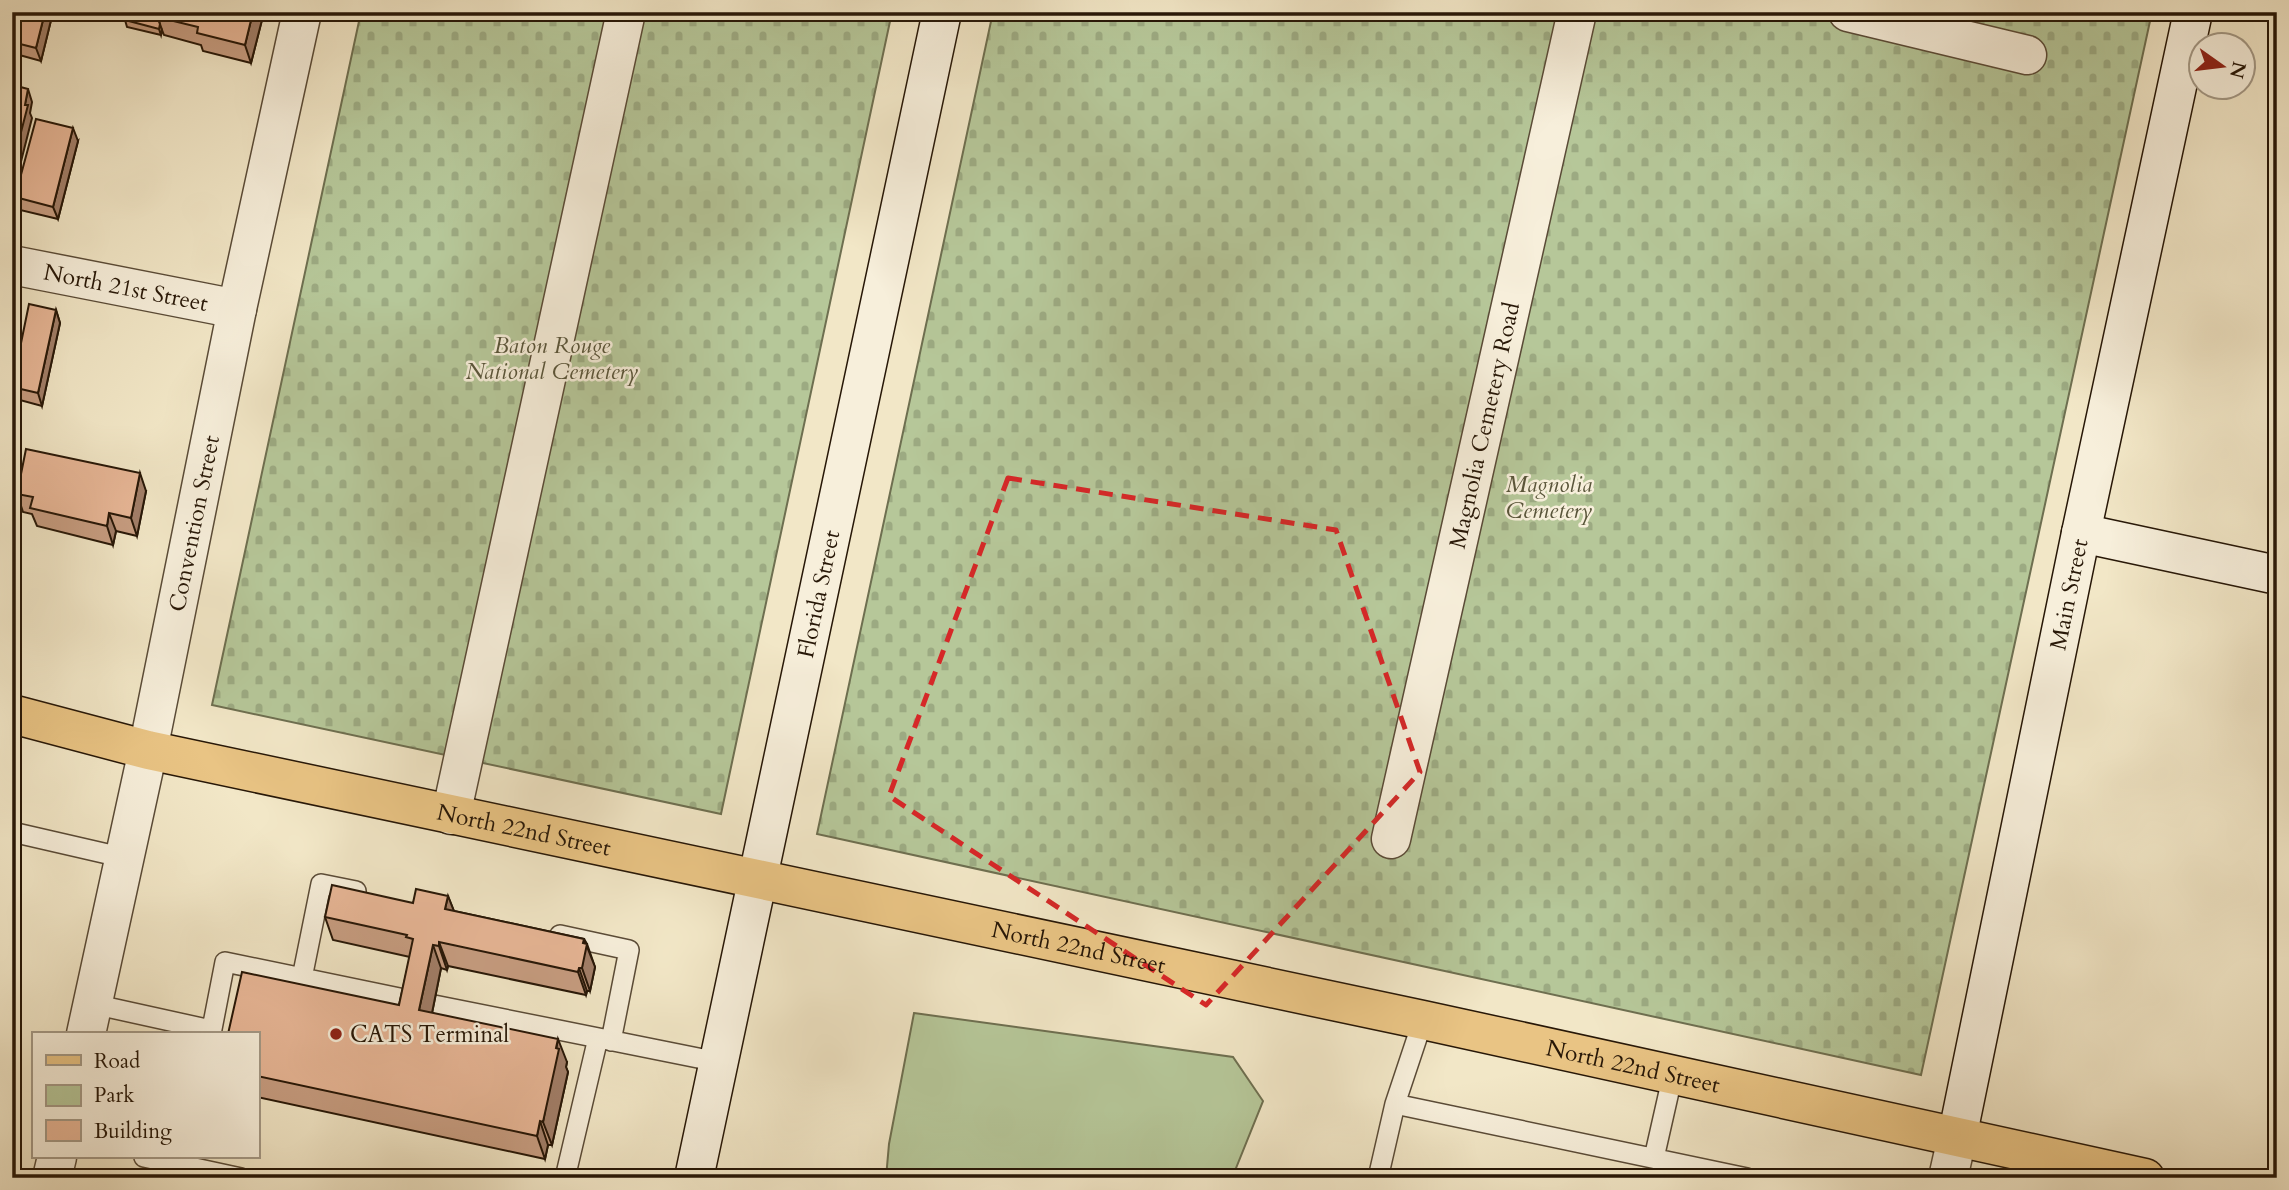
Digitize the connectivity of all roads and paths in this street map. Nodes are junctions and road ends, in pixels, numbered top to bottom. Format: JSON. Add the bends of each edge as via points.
{"nodes":[{"id":1,"x":302,"y":12,"type":"edge"},
{"id":2,"x":626,"y":12,"type":"edge"},
{"id":3,"x":942,"y":12,"type":"edge"},
{"id":4,"x":1577,"y":12,"type":"edge"},
{"id":5,"x":1848,"y":12,"type":"edge"},
{"id":6,"x":2193,"y":12,"type":"edge"},
{"id":7,"x":2027,"y":55,"type":"dead end"},
{"id":8,"x":12,"y":265,"type":"edge"},
{"id":9,"x":237,"y":309,"type":"junction"},
{"id":10,"x":2081,"y":533,"type":"junction"},
{"id":11,"x":2277,"y":575,"type":"edge"},
{"id":12,"x":12,"y":714,"type":"edge"},
{"id":13,"x":148,"y":750,"type":"junction"},
{"id":14,"x":451,"y":815,"type":"junction"},
{"id":15,"x":12,"y":832,"type":"edge"},
{"id":16,"x":1391,"y":839,"type":"dead end"},
{"id":17,"x":125,"y":858,"type":"junction"},
{"id":18,"x":757,"y":880,"type":"junction"},
{"id":19,"x":374,"y":895,"type":"edge"},
{"id":20,"x":535,"y":930,"type":"edge"},
{"id":21,"x":302,"y":978,"type":"junction"},
{"id":22,"x":414,"y":1001,"type":"edge"},
{"id":23,"x":434,"y":1005,"type":"dead end"},
{"id":24,"x":90,"y":1019,"type":"edge"},
{"id":25,"x":1423,"y":1020,"type":"junction"},
{"id":26,"x":211,"y":1032,"type":"edge"},
{"id":27,"x":605,"y":1039,"type":"junction"},
{"id":28,"x":718,"y":1062,"type":"junction"},
{"id":29,"x":1673,"y":1074,"type":"junction"},
{"id":30,"x":1395,"y":1104,"type":"junction"},
{"id":31,"x":1956,"y":1138,"type":"junction"},
{"id":32,"x":57,"y":1158,"type":"edge"},
{"id":33,"x":149,"y":1158,"type":"edge"},
{"id":34,"x":1654,"y":1158,"type":"junction"},
{"id":35,"x":52,"y":1178,"type":"edge"},
{"id":36,"x":241,"y":1178,"type":"edge"},
{"id":37,"x":565,"y":1178,"type":"edge"},
{"id":38,"x":694,"y":1178,"type":"edge"},
{"id":39,"x":1378,"y":1178,"type":"edge"},
{"id":40,"x":1747,"y":1178,"type":"edge"},
{"id":41,"x":1948,"y":1178,"type":"edge"},
{"id":42,"x":2145,"y":1178,"type":"edge"}],
"edges":[{"from":1,"to":9,"type":"street","name":"Convention Street"},
{"from":2,"to":14,"type":"street"},
{"from":3,"to":18,"type":"street","name":"Florida Street"},
{"from":4,"to":16,"type":"street","name":"Magnolia Cemetery Road"},
{"from":5,"to":7,"type":"street"},
{"from":6,"to":10,"type":"street","name":"Main Street"},
{"from":8,"to":9,"type":"street","name":"North 21st Street"},
{"from":9,"to":13,"type":"street","name":"Convention Street"},
{"from":10,"to":11,"type":"street"},
{"from":10,"to":31,"type":"street","name":"Main Street"},
{"from":12,"to":13,"type":"main road","name":"North 22nd Street"},
{"from":13,"to":14,"type":"main road","name":"North 22nd Street"},
{"from":13,"to":17,"type":"street","name":"Convention Street"},
{"from":14,"to":18,"type":"main road","name":"North 22nd Street"},
{"from":15,"to":17,"type":"lane"},
{"from":17,"to":24,"type":"street","name":"Convention Street"},
{"from":18,"to":25,"type":"main road","name":"North 22nd Street"},
{"from":18,"to":28,"type":"street","name":"Florida Street"},
{"from":19,"to":21,"type":"lane","via":[[320,884]]},
{"from":20,"to":27,"type":"lane","via":[[629,950]]},
{"from":21,"to":22,"type":"lane"},
{"from":21,"to":26,"type":"lane","via":[[225,962]]},
{"from":23,"to":27,"type":"lane"},
{"from":24,"to":26,"type":"lane"},
{"from":25,"to":29,"type":"main road","name":"North 22nd Street"},
{"from":25,"to":30,"type":"lane"},
{"from":27,"to":28,"type":"lane"},
{"from":27,"to":37,"type":"lane"},
{"from":28,"to":38,"type":"street","name":"Florida Street"},
{"from":29,"to":31,"type":"main road","name":"North 22nd Street"},
{"from":29,"to":34,"type":"lane"},
{"from":30,"to":34,"type":"lane"},
{"from":30,"to":39,"type":"lane"},
{"from":31,"to":41,"type":"street","name":"Main Street"},
{"from":31,"to":42,"type":"main road","name":"North 22nd Street"},
{"from":32,"to":35,"type":"street"},
{"from":33,"to":36,"type":"lane"},
{"from":34,"to":40,"type":"lane"}]}
